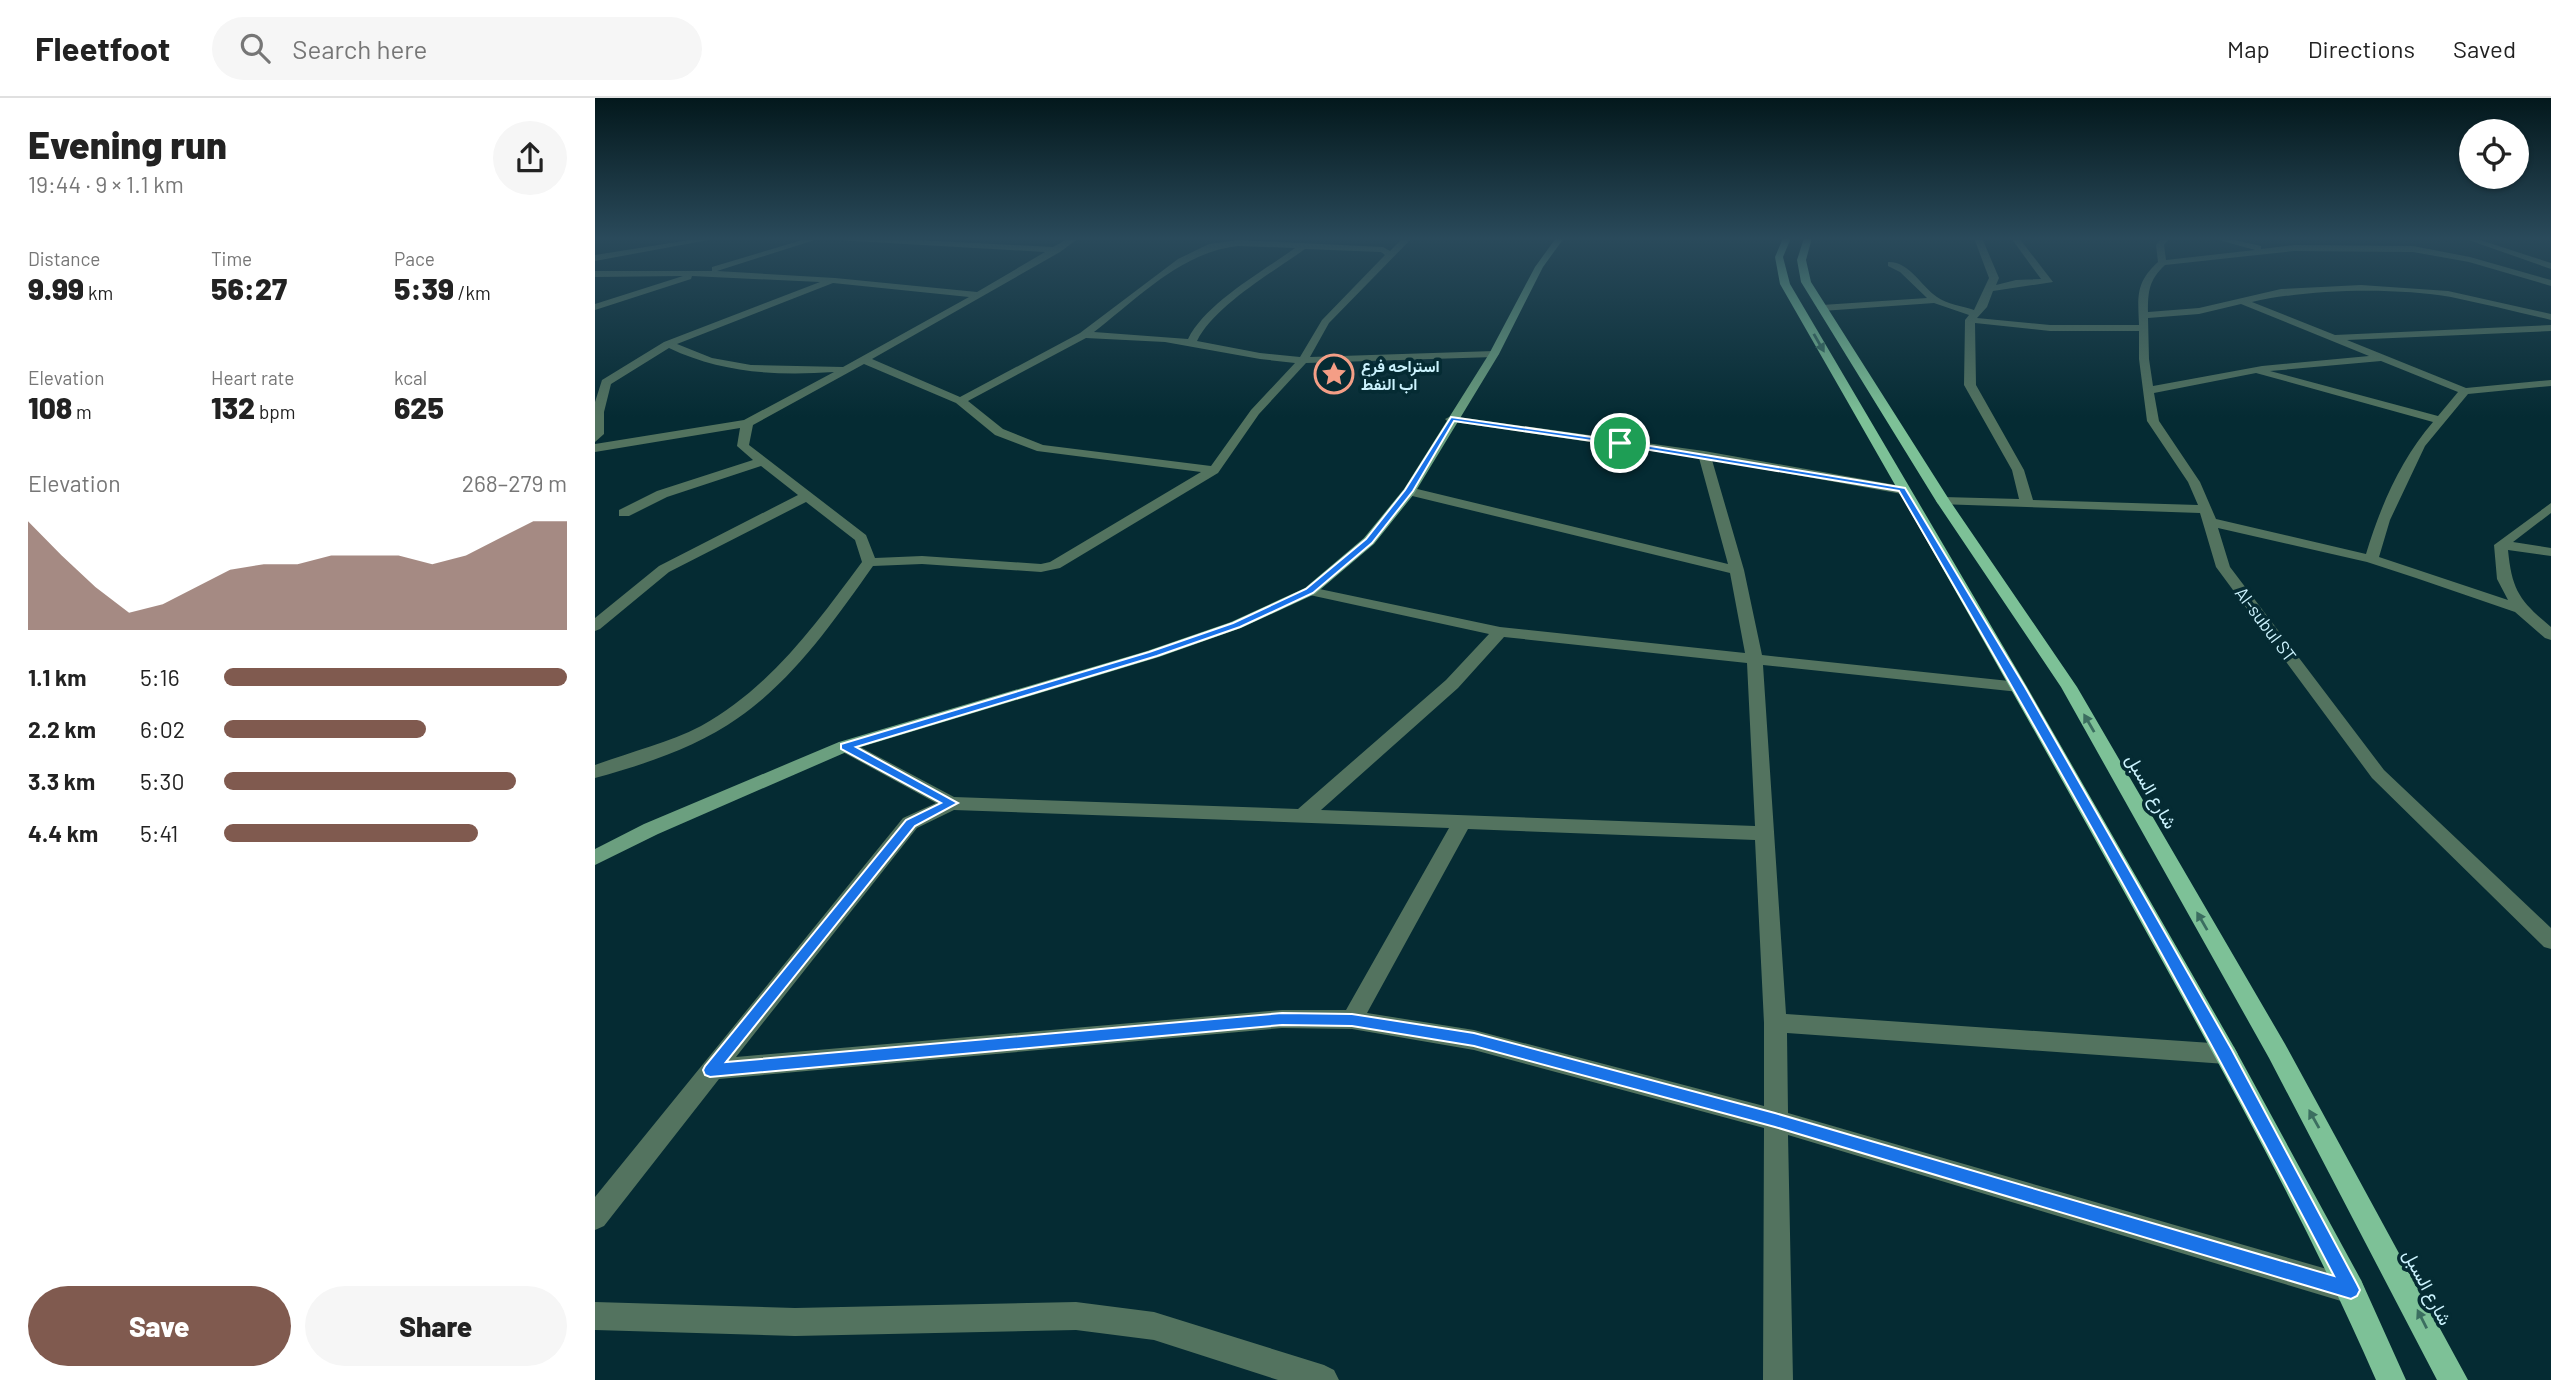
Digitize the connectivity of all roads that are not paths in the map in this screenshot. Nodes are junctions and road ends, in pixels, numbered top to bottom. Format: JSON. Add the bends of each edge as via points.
{"nodes":[{"id":1,"x":624,"y":298,"type":"edge"},
{"id":2,"x":787,"y":298,"type":"edge"},
{"id":3,"x":973,"y":298,"type":"edge"},
{"id":4,"x":1133,"y":298,"type":"edge"},
{"id":5,"x":1235,"y":298,"type":"edge"},
{"id":6,"x":1348,"y":298,"type":"edge"},
{"id":7,"x":1523,"y":298,"type":"edge"},
{"id":8,"x":1792,"y":298,"type":"edge"},
{"id":9,"x":1816,"y":298,"type":"edge"},
{"id":10,"x":1933,"y":298,"type":"edge"},
{"id":11,"x":1986,"y":298,"type":"edge"},
{"id":12,"x":2143,"y":298,"type":"edge"},
{"id":13,"x":2256,"y":298,"type":"edge"},
{"id":14,"x":2465,"y":298,"type":"edge"},
{"id":15,"x":1935,"y":300,"type":"junction"},
{"id":16,"x":2242,"y":301,"type":"junction"},
{"id":17,"x":595,"y":307,"type":"edge"},
{"id":18,"x":1822,"y":308,"type":"junction"},
{"id":19,"x":2143,"y":315,"type":"junction"},
{"id":20,"x":1973,"y":317,"type":"junction"},
{"id":21,"x":2551,"y":317,"type":"edge"},
{"id":22,"x":2142,"y":328,"type":"junction"},
{"id":23,"x":2551,"y":328,"type":"edge"},
{"id":24,"x":1084,"y":335,"type":"junction"},
{"id":25,"x":2332,"y":338,"type":"junction"},
{"id":26,"x":1191,"y":343,"type":"junction"},
{"id":27,"x":668,"y":344,"type":"junction"},
{"id":28,"x":1494,"y":354,"type":"junction"},
{"id":29,"x":861,"y":359,"type":"junction"},
{"id":30,"x":2384,"y":359,"type":"junction"},
{"id":31,"x":1303,"y":360,"type":"junction"},
{"id":32,"x":846,"y":368,"type":"junction"},
{"id":33,"x":2256,"y":370,"type":"junction"},
{"id":34,"x":601,"y":382,"type":"edge"},
{"id":35,"x":2551,"y":383,"type":"edge"},
{"id":36,"x":2148,"y":391,"type":"junction"},
{"id":37,"x":2465,"y":391,"type":"junction"},
{"id":38,"x":960,"y":401,"type":"junction"},
{"id":39,"x":1451,"y":419,"type":"junction"},
{"id":40,"x":2439,"y":420,"type":"junction"},
{"id":41,"x":747,"y":423,"type":"junction"},
{"id":42,"x":595,"y":438,"type":"edge"},
{"id":43,"x":595,"y":448,"type":"edge"},
{"id":44,"x":1704,"y":455,"type":"junction"},
{"id":45,"x":760,"y":462,"type":"junction"},
{"id":46,"x":1214,"y":470,"type":"junction"},
{"id":47,"x":1902,"y":489,"type":"junction"},
{"id":48,"x":1409,"y":491,"type":"junction"},
{"id":49,"x":809,"y":495,"type":"junction"},
{"id":50,"x":1943,"y":501,"type":"junction"},
{"id":51,"x":2027,"y":503,"type":"junction"},
{"id":52,"x":2551,"y":507,"type":"edge"},
{"id":53,"x":624,"y":513,"type":"dead end"},
{"id":54,"x":2207,"y":515,"type":"junction"},
{"id":55,"x":2501,"y":545,"type":"junction"},
{"id":56,"x":2551,"y":552,"type":"edge"},
{"id":57,"x":2371,"y":559,"type":"junction"},
{"id":58,"x":869,"y":562,"type":"junction"},
{"id":59,"x":1737,"y":570,"type":"junction"},
{"id":60,"x":1310,"y":591,"type":"junction"},
{"id":61,"x":2520,"y":609,"type":"junction"},
{"id":62,"x":598,"y":622,"type":"edge"},
{"id":63,"x":1500,"y":632,"type":"junction"},
{"id":64,"x":2551,"y":635,"type":"edge"},
{"id":65,"x":1755,"y":661,"type":"junction"},
{"id":66,"x":2019,"y":687,"type":"junction"},
{"id":67,"x":845,"y":746,"type":"junction"},
{"id":68,"x":595,"y":772,"type":"edge"},
{"id":69,"x":951,"y":803,"type":"junction"},
{"id":70,"x":1302,"y":816,"type":"junction"},
{"id":71,"x":1462,"y":822,"type":"junction"},
{"id":72,"x":1762,"y":833,"type":"junction"},
{"id":73,"x":595,"y":858,"type":"edge"},
{"id":74,"x":2551,"y":941,"type":"edge"},
{"id":75,"x":1352,"y":1020,"type":"junction"},
{"id":76,"x":1775,"y":1023,"type":"junction"},
{"id":77,"x":2226,"y":1054,"type":"junction"},
{"id":78,"x":710,"y":1070,"type":"junction"},
{"id":79,"x":1775,"y":1120,"type":"junction"},
{"id":80,"x":595,"y":1217,"type":"edge"},
{"id":81,"x":2351,"y":1290,"type":"junction"},
{"id":82,"x":595,"y":1316,"type":"edge"},
{"id":83,"x":1324,"y":1380,"type":"edge"},
{"id":84,"x":1777,"y":1380,"type":"edge"},
{"id":85,"x":2391,"y":1380,"type":"edge"},
{"id":86,"x":2453,"y":1380,"type":"edge"}],
"edges":[{"from":1,"to":17,"type":"street"},
{"from":2,"to":27,"type":"street"},
{"from":3,"to":29,"type":"street"},
{"from":4,"to":24,"type":"street"},
{"from":5,"to":26,"type":"street","via":[[1192,334]]},
{"from":6,"to":31,"type":"street","via":[[1325,322]]},
{"from":7,"to":28,"type":"street"},
{"from":8,"to":47,"type":"main road","one_way":true},
{"from":9,"to":18,"type":"main road","name":"شارع السبل"},
{"from":10,"to":15,"type":"street"},
{"from":11,"to":20,"type":"street"},
{"from":12,"to":19,"type":"street","name":"Al-subul ST"},
{"from":13,"to":16,"type":"street"},
{"from":14,"to":21,"type":"street"},
{"from":15,"to":18,"type":"street"},
{"from":15,"to":20,"type":"street"},
{"from":16,"to":19,"type":"street","via":[[2199,311]]},
{"from":16,"to":25,"type":"street"},
{"from":18,"to":50,"type":"main road","name":"شارع السبل"},
{"from":19,"to":22,"type":"street","name":"Al-subul ST"},
{"from":20,"to":22,"type":"street","via":[[2050,328]]},
{"from":20,"to":51,"type":"street","via":[[1970,385],[2013,459]]},
{"from":22,"to":36,"type":"street","name":"Al-subul ST"},
{"from":23,"to":25,"type":"street"},
{"from":24,"to":26,"type":"street"},
{"from":24,"to":38,"type":"street"},
{"from":25,"to":30,"type":"street"},
{"from":26,"to":31,"type":"street","via":[[1246,356]]},
{"from":27,"to":32,"type":"street","via":[[694,358],[737,367],[774,371]]},
{"from":27,"to":34,"type":"street"},
{"from":28,"to":31,"type":"street"},
{"from":28,"to":39,"type":"street"},
{"from":29,"to":32,"type":"street"},
{"from":29,"to":38,"type":"street"},
{"from":30,"to":33,"type":"street","via":[[2331,360]]},
{"from":30,"to":37,"type":"street"},
{"from":31,"to":46,"type":"street","via":[[1255,412]]},
{"from":32,"to":41,"type":"street"},
{"from":33,"to":36,"type":"street"},
{"from":33,"to":40,"type":"street"},
{"from":34,"to":42,"type":"street","via":[[599,434]]},
{"from":35,"to":37,"type":"street"},
{"from":36,"to":54,"type":"street","name":"Al-subul ST","via":[[2153,421],[2194,482]]},
{"from":37,"to":40,"type":"street"},
{"from":38,"to":46,"type":"street","via":[[999,432],[1041,449]]},
{"from":39,"to":44,"type":"street"},
{"from":39,"to":48,"type":"street"},
{"from":40,"to":57,"type":"street","via":[[2419,445],[2383,520]]},
{"from":41,"to":43,"type":"street"},
{"from":41,"to":45,"type":"street","via":[[743,446]]},
{"from":44,"to":47,"type":"street"},
{"from":44,"to":59,"type":"street"},
{"from":45,"to":49,"type":"street"},
{"from":45,"to":53,"type":"street","via":[[662,494]]},
{"from":46,"to":58,"type":"street","via":[[1055,565]]},
{"from":47,"to":66,"type":"main road"},
{"from":48,"to":59,"type":"street"},
{"from":48,"to":60,"type":"street","via":[[1369,541]]},
{"from":49,"to":58,"type":"street","via":[[861,538]]},
{"from":49,"to":62,"type":"street","via":[[664,569]]},
{"from":50,"to":51,"type":"street"},
{"from":86,"to":50,"type":"main road","name":"شارع السبل","one_way":true,"via":[[2277,1051],[2069,687]]},
{"from":51,"to":54,"type":"street"},
{"from":52,"to":55,"type":"street"},
{"from":54,"to":57,"type":"street"},
{"from":54,"to":74,"type":"street","name":"Al-subul ST","via":[[2223,567],[2378,774]]},
{"from":55,"to":56,"type":"street"},
{"from":55,"to":61,"type":"street","via":[[2504,579]]},
{"from":57,"to":61,"type":"street"},
{"from":58,"to":68,"type":"street","via":[[818,631],[761,692],[706,730]]},
{"from":59,"to":65,"type":"street"},
{"from":60,"to":63,"type":"street"},
{"from":60,"to":67,"type":"street","via":[[1236,625],[1153,654]]},
{"from":61,"to":64,"type":"street"},
{"from":63,"to":65,"type":"street"},
{"from":63,"to":70,"type":"street","via":[[1452,684]]},
{"from":65,"to":66,"type":"street"},
{"from":65,"to":72,"type":"street"},
{"from":66,"to":77,"type":"main road"},
{"from":67,"to":69,"type":"street"},
{"from":67,"to":73,"type":"street","via":[[651,829]]},
{"from":69,"to":70,"type":"street"},
{"from":69,"to":78,"type":"street","via":[[910,823]]},
{"from":70,"to":71,"type":"street"},
{"from":71,"to":72,"type":"street"},
{"from":71,"to":75,"type":"street"},
{"from":72,"to":76,"type":"street"},
{"from":75,"to":78,"type":"street","via":[[1282,1019]]},
{"from":75,"to":79,"type":"street","via":[[1474,1040]]},
{"from":76,"to":77,"type":"street"},
{"from":76,"to":79,"type":"street"},
{"from":77,"to":81,"type":"main road"},
{"from":78,"to":80,"type":"street"},
{"from":79,"to":81,"type":"street"},
{"from":79,"to":84,"type":"street"},
{"from":81,"to":85,"type":"main road"},
{"from":82,"to":83,"type":"street","via":[[795,1322],[1076,1316],[1154,1326]]}]}
